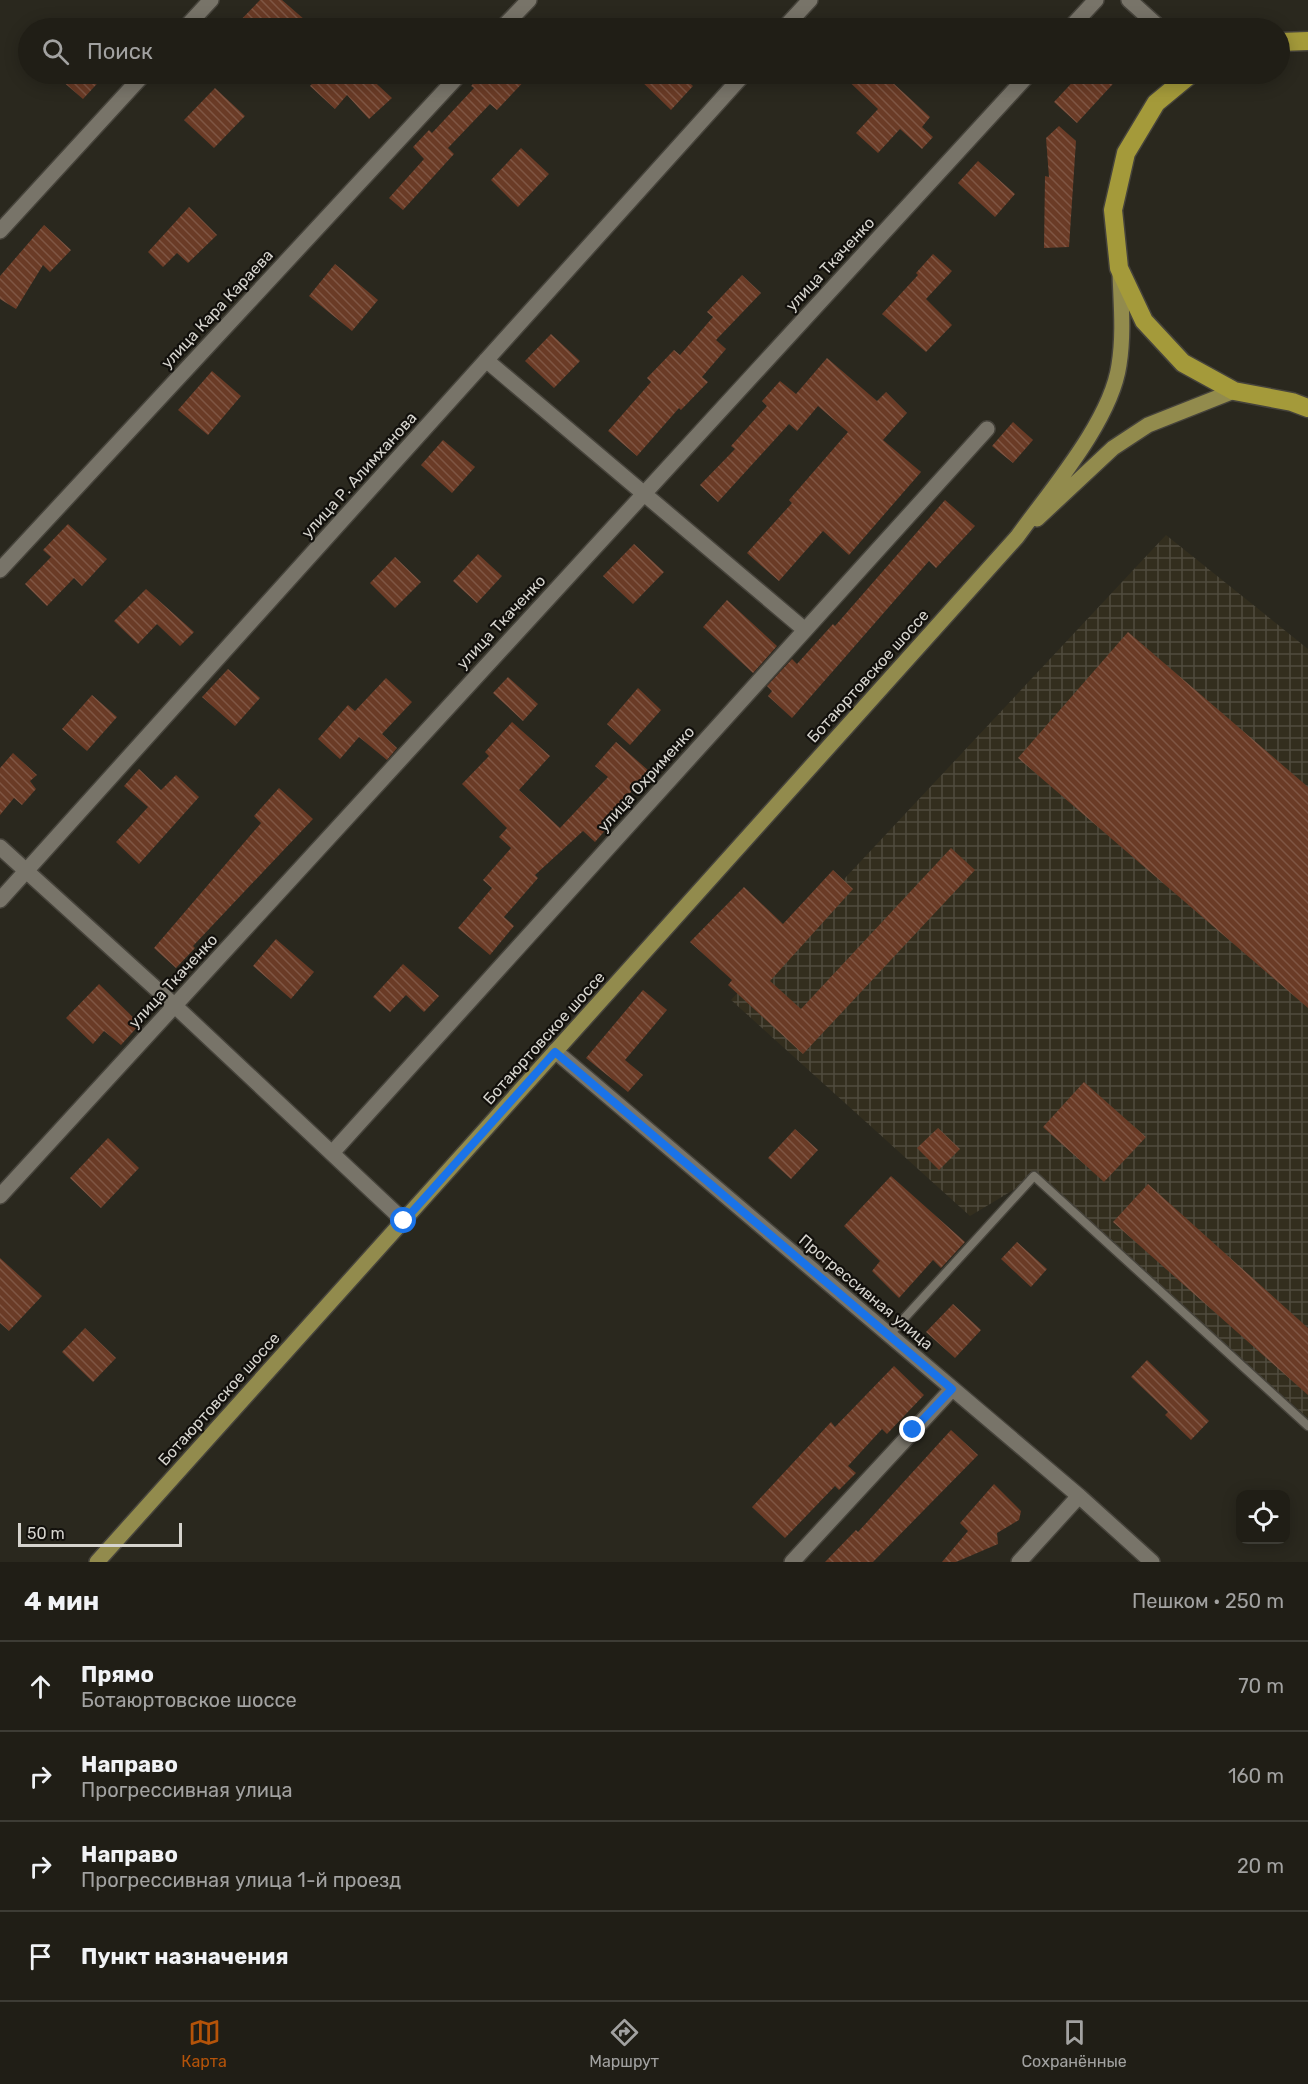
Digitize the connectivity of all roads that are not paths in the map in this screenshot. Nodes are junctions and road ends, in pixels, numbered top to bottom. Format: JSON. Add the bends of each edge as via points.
{"nodes":[{"id":1,"x":212,"y":0,"type":"edge"},
{"id":2,"x":529,"y":0,"type":"edge"},
{"id":3,"x":810,"y":0,"type":"edge"},
{"id":4,"x":1096,"y":0,"type":"edge"},
{"id":5,"x":1129,"y":0,"type":"edge"},
{"id":6,"x":195,"y":18,"type":"edge"},
{"id":7,"x":512,"y":18,"type":"edge"},
{"id":8,"x":793,"y":18,"type":"edge"},
{"id":9,"x":1079,"y":18,"type":"edge"},
{"id":10,"x":1149,"y":18,"type":"edge"},
{"id":11,"x":1308,"y":41,"type":"edge"},
{"id":12,"x":1290,"y":42,"type":"edge"},
{"id":13,"x":135,"y":84,"type":"edge"},
{"id":14,"x":451,"y":84,"type":"edge"},
{"id":15,"x":735,"y":84,"type":"edge"},
{"id":16,"x":1020,"y":84,"type":"edge"},
{"id":17,"x":1179,"y":84,"type":"edge"},
{"id":18,"x":0,"y":231,"type":"edge"},
{"id":19,"x":1119,"y":268,"type":"junction"},
{"id":20,"x":486,"y":360,"type":"junction"},
{"id":21,"x":1234,"y":391,"type":"junction"},
{"id":22,"x":1302,"y":403,"type":"edge"},
{"id":23,"x":987,"y":429,"type":"dead end"},
{"id":24,"x":643,"y":495,"type":"junction"},
{"id":25,"x":1017,"y":537,"type":"junction"},
{"id":26,"x":0,"y":570,"type":"edge"},
{"id":27,"x":805,"y":630,"type":"junction"},
{"id":28,"x":0,"y":847,"type":"edge"},
{"id":29,"x":25,"y":872,"type":"junction"},
{"id":30,"x":0,"y":900,"type":"edge"},
{"id":31,"x":174,"y":1005,"type":"junction"},
{"id":32,"x":555,"y":1052,"type":"junction"},
{"id":33,"x":332,"y":1154,"type":"junction"},
{"id":34,"x":0,"y":1196,"type":"edge"},
{"id":35,"x":404,"y":1221,"type":"junction"},
{"id":36,"x":889,"y":1335,"type":"junction"},
{"id":37,"x":952,"y":1389,"type":"junction"},
{"id":38,"x":1308,"y":1426,"type":"edge"},
{"id":39,"x":1079,"y":1496,"type":"junction"},
{"id":40,"x":98,"y":1562,"type":"edge"},
{"id":41,"x":792,"y":1562,"type":"edge"},
{"id":42,"x":1019,"y":1562,"type":"edge"},
{"id":43,"x":1152,"y":1562,"type":"edge"}],
"edges":[{"from":1,"to":6,"type":"street"},
{"from":2,"to":7,"type":"street"},
{"from":3,"to":8,"type":"street"},
{"from":4,"to":9,"type":"street"},
{"from":5,"to":10,"type":"street"},
{"from":11,"to":12,"type":"highway"},
{"from":13,"to":18,"type":"street"},
{"from":14,"to":26,"type":"street","name":"улица Кара Караева"},
{"from":15,"to":20,"type":"street","name":"улица Р. Алимханова"},
{"from":16,"to":24,"type":"street","name":"улица Ткаченко"},
{"from":17,"to":19,"type":"highway","via":[[1156,103],[1126,153],[1113,210]]},
{"from":19,"to":21,"type":"highway","via":[[1144,321],[1183,363]]},
{"from":19,"to":25,"type":"main road","via":[[1119,367],[1104,412]]},
{"from":20,"to":24,"type":"street"},
{"from":20,"to":29,"type":"street","name":"улица Р. Алимханова"},
{"from":21,"to":22,"type":"highway"},
{"from":21,"to":25,"type":"main road","via":[[1148,425],[1113,448]]},
{"from":23,"to":27,"type":"street","name":"улица Охрименко"},
{"from":24,"to":27,"type":"street"},
{"from":24,"to":31,"type":"street","name":"улица Ткаченко"},
{"from":25,"to":32,"type":"main road","name":"Ботаюртовское шоссе"},
{"from":27,"to":33,"type":"street","name":"улица Охрименко"},
{"from":28,"to":29,"type":"street"},
{"from":29,"to":30,"type":"street","name":"улица Р. Алимханова"},
{"from":29,"to":31,"type":"street"},
{"from":31,"to":33,"type":"street"},
{"from":31,"to":34,"type":"street","name":"улица Ткаченко"},
{"from":32,"to":35,"type":"main road","name":"Ботаюртовское шоссе"},
{"from":32,"to":36,"type":"street","name":"Прогрессивная улица"},
{"from":33,"to":35,"type":"street"},
{"from":35,"to":40,"type":"main road","name":"Ботаюртовское шоссе"},
{"from":36,"to":37,"type":"street","name":"Прогрессивная улица"},
{"from":36,"to":38,"type":"lane","via":[[1034,1176]]},
{"from":37,"to":39,"type":"street","name":"Прогрессивная улица"},
{"from":37,"to":41,"type":"street"},
{"from":39,"to":42,"type":"street"},
{"from":39,"to":43,"type":"street","name":"Прогрессивная улица"}]}
